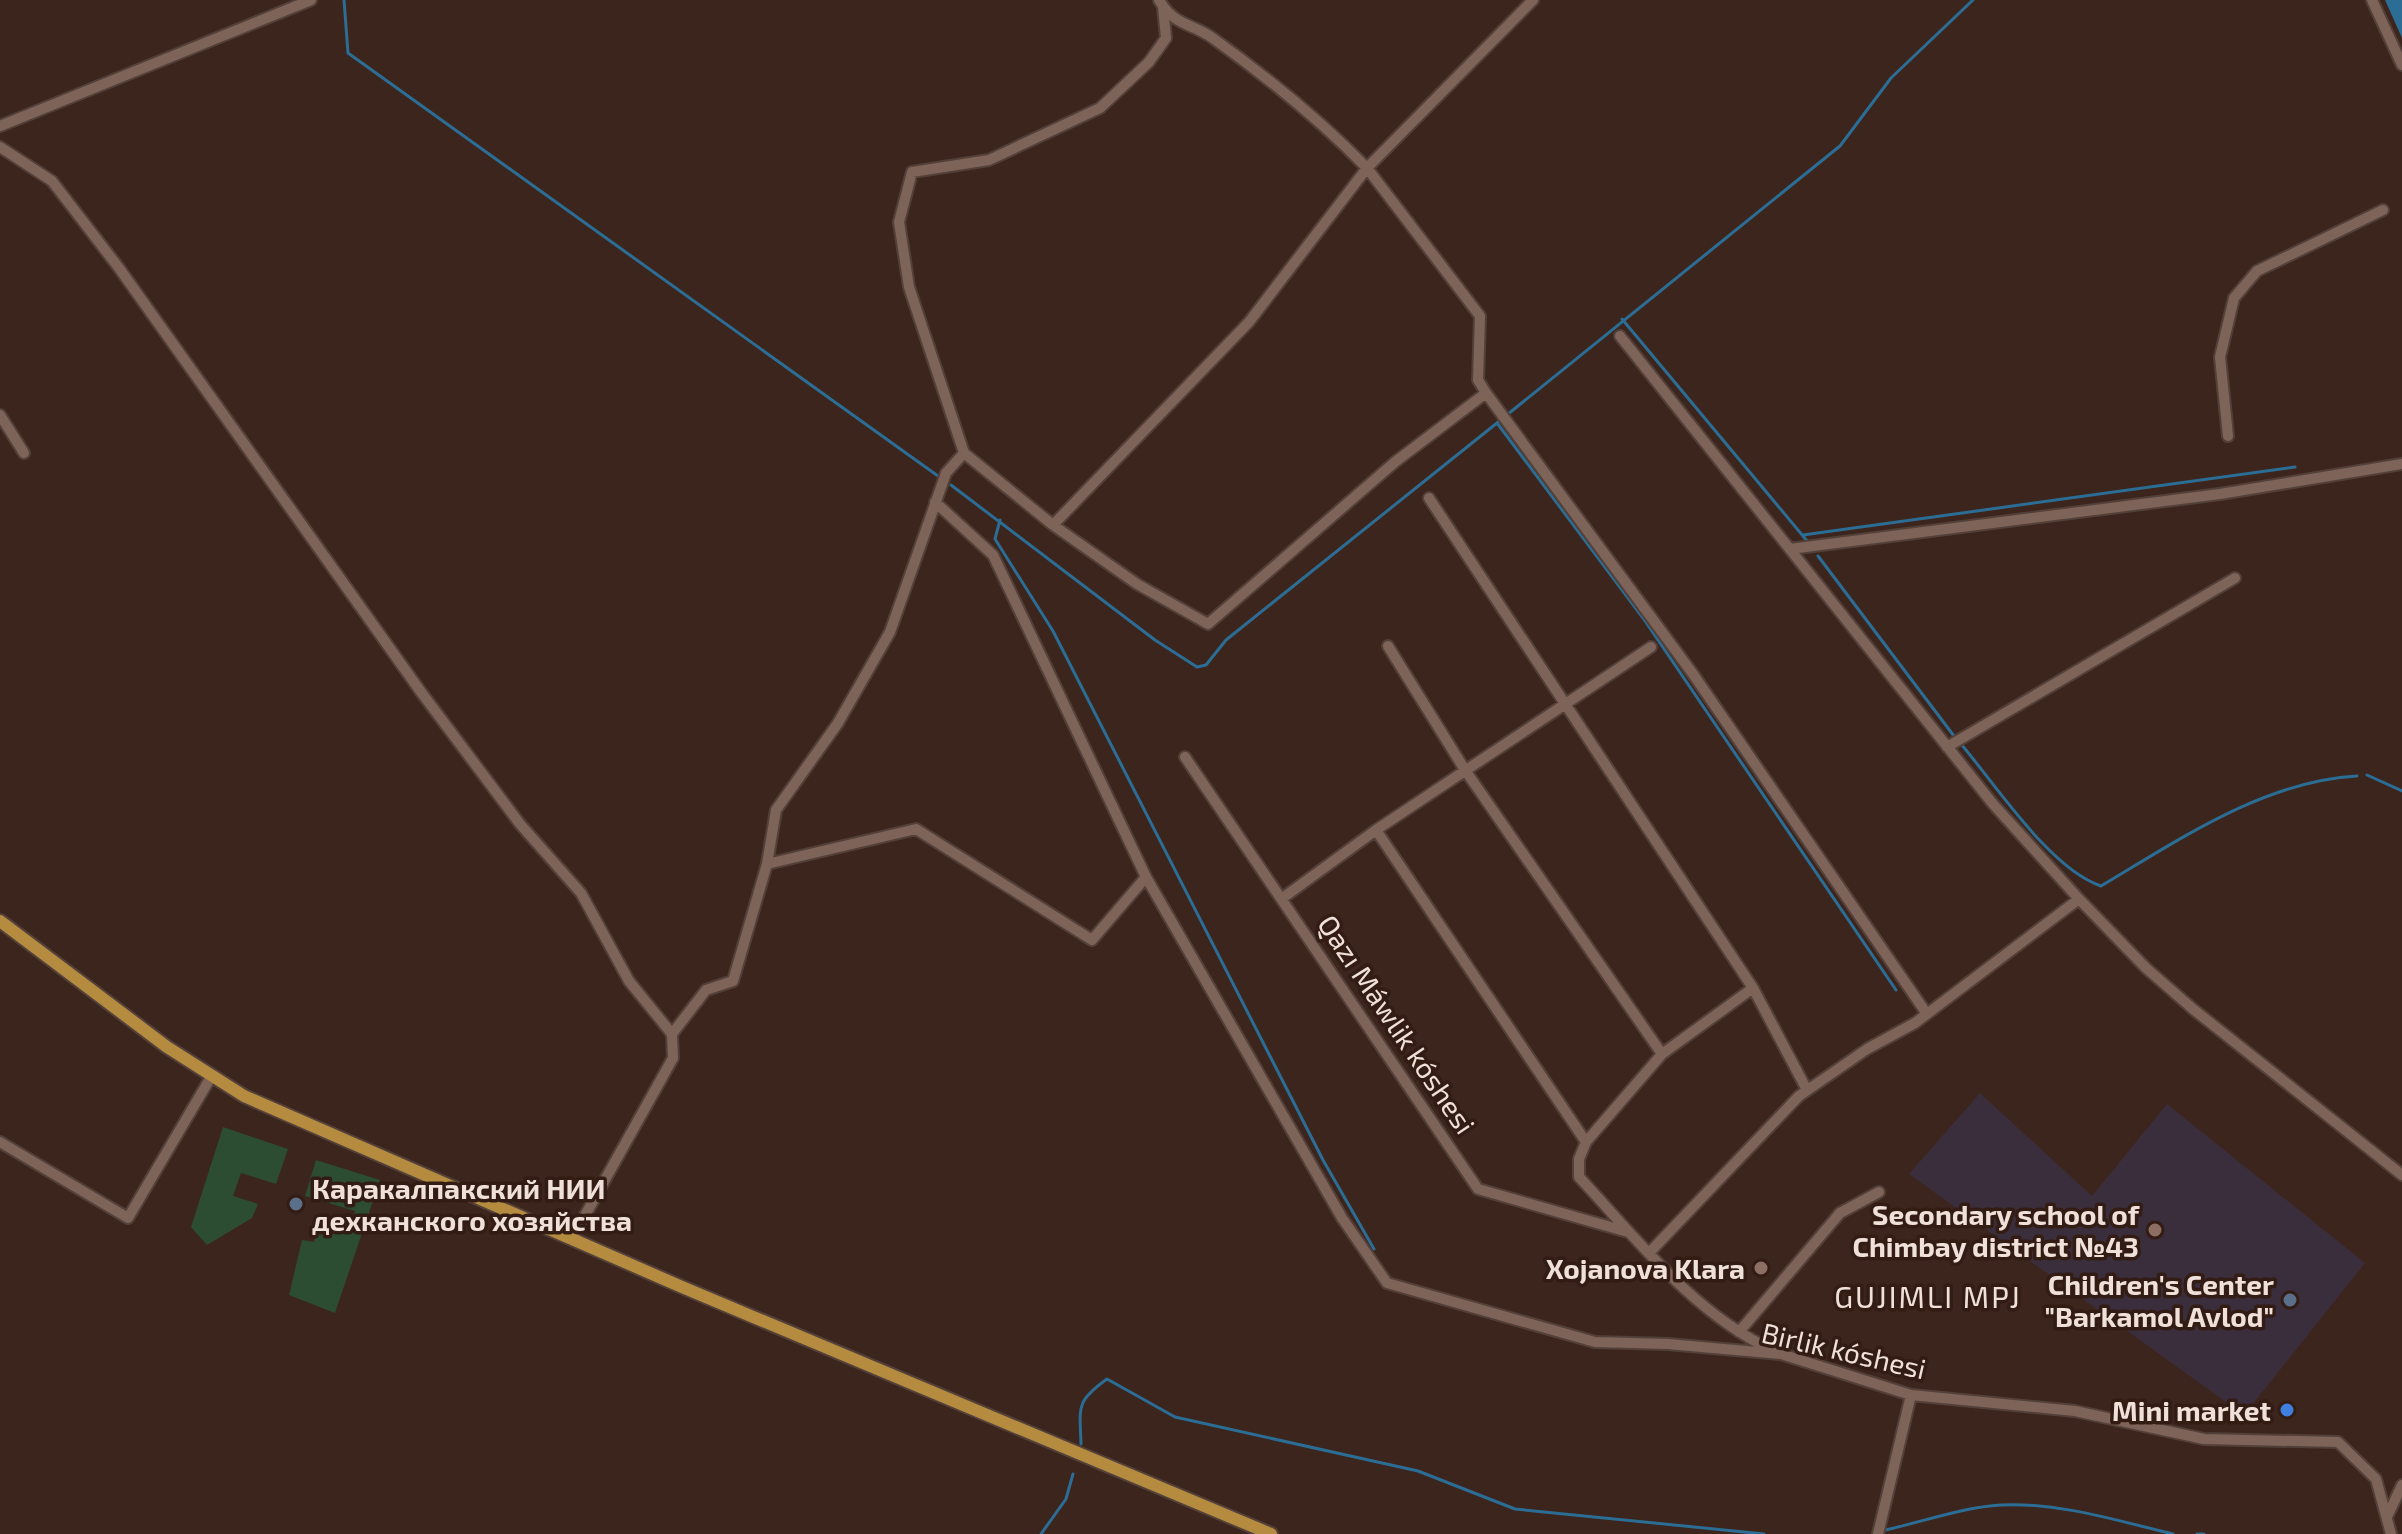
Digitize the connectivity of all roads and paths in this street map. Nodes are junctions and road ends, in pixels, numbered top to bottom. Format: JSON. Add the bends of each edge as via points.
{"nodes":[{"id":1,"x":311,"y":0,"type":"edge"},
{"id":2,"x":1533,"y":0,"type":"edge"},
{"id":3,"x":2372,"y":0,"type":"edge"},
{"id":4,"x":1161,"y":3,"type":"edge"},
{"id":5,"x":2402,"y":65,"type":"edge"},
{"id":6,"x":0,"y":126,"type":"edge"},
{"id":7,"x":0,"y":147,"type":"edge"},
{"id":8,"x":1367,"y":168,"type":"junction"},
{"id":9,"x":2383,"y":210,"type":"dead end"},
{"id":10,"x":1620,"y":336,"type":"dead end"},
{"id":11,"x":1486,"y":393,"type":"junction"},
{"id":12,"x":0,"y":415,"type":"edge"},
{"id":13,"x":2228,"y":436,"type":"dead end"},
{"id":14,"x":24,"y":453,"type":"dead end"},
{"id":15,"x":964,"y":453,"type":"junction"},
{"id":16,"x":2402,"y":464,"type":"edge"},
{"id":17,"x":1429,"y":498,"type":"dead end"},
{"id":18,"x":935,"y":502,"type":"junction"},
{"id":19,"x":1053,"y":525,"type":"junction"},
{"id":20,"x":1790,"y":549,"type":"junction"},
{"id":21,"x":2235,"y":578,"type":"dead end"},
{"id":22,"x":1388,"y":646,"type":"dead end"},
{"id":23,"x":1651,"y":647,"type":"dead end"},
{"id":24,"x":1564,"y":704,"type":"junction"},
{"id":25,"x":1947,"y":747,"type":"junction"},
{"id":26,"x":1185,"y":757,"type":"dead end"},
{"id":27,"x":1465,"y":770,"type":"junction"},
{"id":28,"x":1376,"y":830,"type":"junction"},
{"id":29,"x":767,"y":864,"type":"junction"},
{"id":30,"x":1146,"y":877,"type":"junction"},
{"id":31,"x":1284,"y":897,"type":"junction"},
{"id":32,"x":2079,"y":899,"type":"junction"},
{"id":33,"x":0,"y":921,"type":"edge"},
{"id":34,"x":1753,"y":988,"type":"junction"},
{"id":35,"x":1927,"y":1014,"type":"junction"},
{"id":36,"x":672,"y":1034,"type":"junction"},
{"id":37,"x":1662,"y":1054,"type":"junction"},
{"id":38,"x":211,"y":1077,"type":"junction"},
{"id":39,"x":1807,"y":1090,"type":"junction"},
{"id":40,"x":0,"y":1142,"type":"edge"},
{"id":41,"x":1586,"y":1142,"type":"junction"},
{"id":42,"x":2402,"y":1175,"type":"edge"},
{"id":43,"x":1879,"y":1192,"type":"dead end"},
{"id":44,"x":1631,"y":1233,"type":"junction"},
{"id":45,"x":573,"y":1237,"type":"junction"},
{"id":46,"x":1649,"y":1253,"type":"junction"},
{"id":47,"x":1739,"y":1332,"type":"junction"},
{"id":48,"x":1781,"y":1354,"type":"junction"},
{"id":49,"x":1911,"y":1395,"type":"junction"},
{"id":50,"x":2402,"y":1485,"type":"edge"},
{"id":51,"x":2387,"y":1517,"type":"junction"},
{"id":52,"x":1271,"y":1534,"type":"edge"},
{"id":53,"x":1878,"y":1534,"type":"edge"},
{"id":54,"x":2391,"y":1534,"type":"edge"}],
"edges":[{"from":1,"to":6,"type":"street"},
{"from":2,"to":8,"type":"street"},
{"from":3,"to":5,"type":"street"},
{"from":4,"to":8,"type":"street","via":[[1180,25],[1210,36],[1267,81]]},
{"from":4,"to":15,"type":"street","via":[[1166,38],[1149,62],[1100,108],[989,160],[912,172],[899,222],[909,287]]},
{"from":7,"to":36,"type":"street","via":[[52,181],[119,268],[421,692],[520,824],[581,893],[629,981]]},
{"from":8,"to":11,"type":"street","via":[[1480,316],[1478,380]]},
{"from":8,"to":19,"type":"street","via":[[1249,322]]},
{"from":9,"to":13,"type":"street","via":[[2257,271],[2234,298],[2220,357]]},
{"from":10,"to":20,"type":"street"},
{"from":11,"to":19,"type":"street","via":[[1395,462],[1208,624],[1137,584]]},
{"from":11,"to":35,"type":"street","via":[[1693,674]]},
{"from":12,"to":14,"type":"street"},
{"from":15,"to":18,"type":"street","via":[[946,473]]},
{"from":15,"to":19,"type":"street"},
{"from":16,"to":20,"type":"street","via":[[2220,494]]},
{"from":17,"to":24,"type":"street"},
{"from":18,"to":29,"type":"street","via":[[890,632],[838,723],[776,810]]},
{"from":18,"to":30,"type":"street","via":[[993,555]]},
{"from":20,"to":25,"type":"street"},
{"from":21,"to":25,"type":"street"},
{"from":22,"to":27,"type":"street"},
{"from":23,"to":24,"type":"street"},
{"from":24,"to":27,"type":"street"},
{"from":24,"to":34,"type":"street"},
{"from":25,"to":32,"type":"street"},
{"from":26,"to":31,"type":"street","name":"Qazı Máwlik kóshesi"},
{"from":27,"to":28,"type":"street"},
{"from":27,"to":37,"type":"street"},
{"from":28,"to":31,"type":"street"},
{"from":28,"to":41,"type":"street"},
{"from":29,"to":30,"type":"street","via":[[916,829],[1092,940]]},
{"from":29,"to":36,"type":"street","via":[[733,981],[706,990]]},
{"from":30,"to":48,"type":"street","name":"Birlik kóshesi","via":[[1383,1280],[1595,1342]]},
{"from":31,"to":44,"type":"street","name":"Qazı Máwlik kóshesi","via":[[1478,1189]]},
{"from":32,"to":35,"type":"street"},
{"from":32,"to":42,"type":"street","via":[[2193,1009]]},
{"from":33,"to":38,"type":"main road"},
{"from":34,"to":37,"type":"street"},
{"from":34,"to":39,"type":"street"},
{"from":35,"to":39,"type":"street"},
{"from":36,"to":45,"type":"street","via":[[673,1058]]},
{"from":37,"to":41,"type":"street"},
{"from":38,"to":40,"type":"street","via":[[128,1218]]},
{"from":38,"to":45,"type":"main road"},
{"from":39,"to":46,"type":"street"},
{"from":41,"to":44,"type":"street","via":[[1579,1177]]},
{"from":43,"to":47,"type":"street","via":[[1840,1213]]},
{"from":44,"to":46,"type":"street"},
{"from":45,"to":52,"type":"main road"},
{"from":46,"to":47,"type":"street"},
{"from":47,"to":48,"type":"street"},
{"from":48,"to":49,"type":"street","name":"Birlik kóshesi"},
{"from":49,"to":51,"type":"street","name":"Birlik kóshesi","via":[[2075,1411],[2204,1439],[2338,1442],[2376,1479]]},
{"from":49,"to":53,"type":"street"},
{"from":50,"to":51,"type":"street"},
{"from":51,"to":54,"type":"street"}]}
